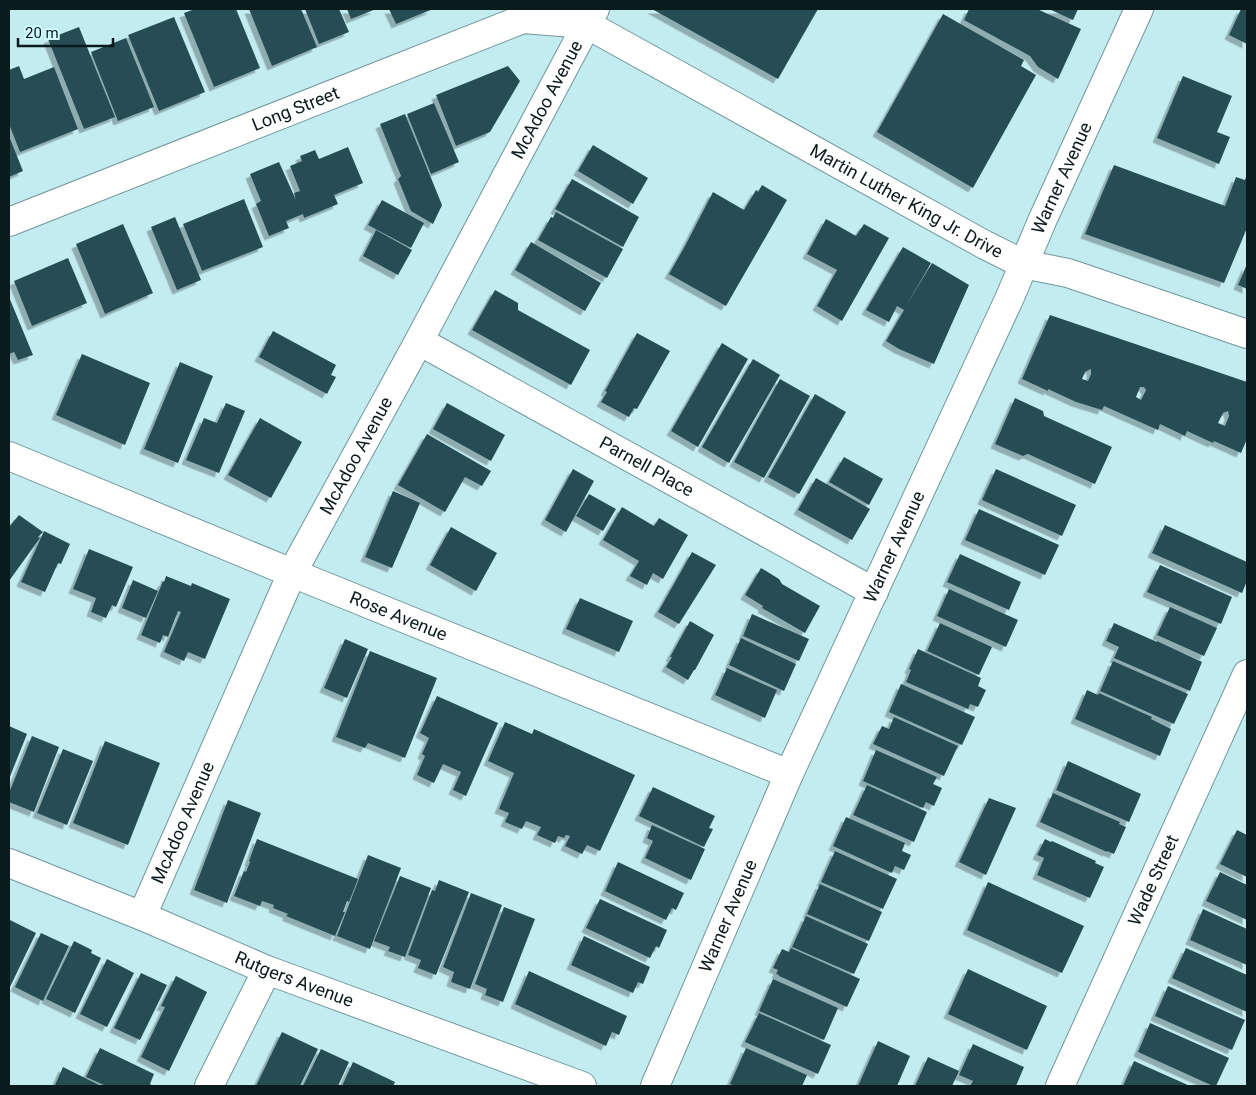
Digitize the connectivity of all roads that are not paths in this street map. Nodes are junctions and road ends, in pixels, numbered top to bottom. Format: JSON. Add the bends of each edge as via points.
{"nodes":[{"id":1,"x":1139,"y":9,"type":"edge"},
{"id":2,"x":590,"y":17,"type":"edge"},
{"id":3,"x":9,"y":222,"type":"edge"},
{"id":4,"x":1023,"y":264,"type":"junction"},
{"id":5,"x":1247,"y":334,"type":"edge"},
{"id":6,"x":419,"y":341,"type":"junction"},
{"id":7,"x":9,"y":456,"type":"edge"},
{"id":8,"x":292,"y":573,"type":"junction"},
{"id":9,"x":874,"y":592,"type":"junction"},
{"id":10,"x":1247,"y":674,"type":"edge"},
{"id":11,"x":789,"y":774,"type":"junction"},
{"id":12,"x":9,"y":863,"type":"edge"},
{"id":13,"x":142,"y":916,"type":"junction"},
{"id":14,"x":267,"y":970,"type":"junction"},
{"id":15,"x":209,"y":1086,"type":"edge"},
{"id":16,"x":582,"y":1086,"type":"edge"},
{"id":17,"x":655,"y":1086,"type":"edge"},
{"id":18,"x":1060,"y":1086,"type":"edge"}],
"edges":[{"from":1,"to":4,"type":"street","name":"Warner Avenue"},
{"from":2,"to":3,"type":"street","name":"Long Street","via":[[523,19]]},
{"from":2,"to":4,"type":"street","name":"Martin Luther King Jr. Drive"},
{"from":2,"to":6,"type":"street","name":"McAdoo Avenue"},
{"from":4,"to":5,"type":"street","name":"Martin Luther King Jr. Drive","via":[[1068,272]]},
{"from":4,"to":9,"type":"street","name":"Warner Avenue"},
{"from":6,"to":8,"type":"street","name":"McAdoo Avenue"},
{"from":6,"to":9,"type":"street","name":"Parnell Place"},
{"from":7,"to":8,"type":"street","name":"Rose Avenue"},
{"from":8,"to":11,"type":"street","name":"Rose Avenue"},
{"from":8,"to":13,"type":"street","name":"McAdoo Avenue"},
{"from":9,"to":11,"type":"street","name":"Warner Avenue"},
{"from":10,"to":18,"type":"street","name":"Wade Street"},
{"from":11,"to":17,"type":"street","name":"Warner Avenue"},
{"from":12,"to":13,"type":"street","name":"Rutgers Avenue"},
{"from":13,"to":14,"type":"street","name":"Rutgers Avenue"},
{"from":14,"to":15,"type":"street"},
{"from":14,"to":16,"type":"street","name":"Rutgers Avenue"}]}
